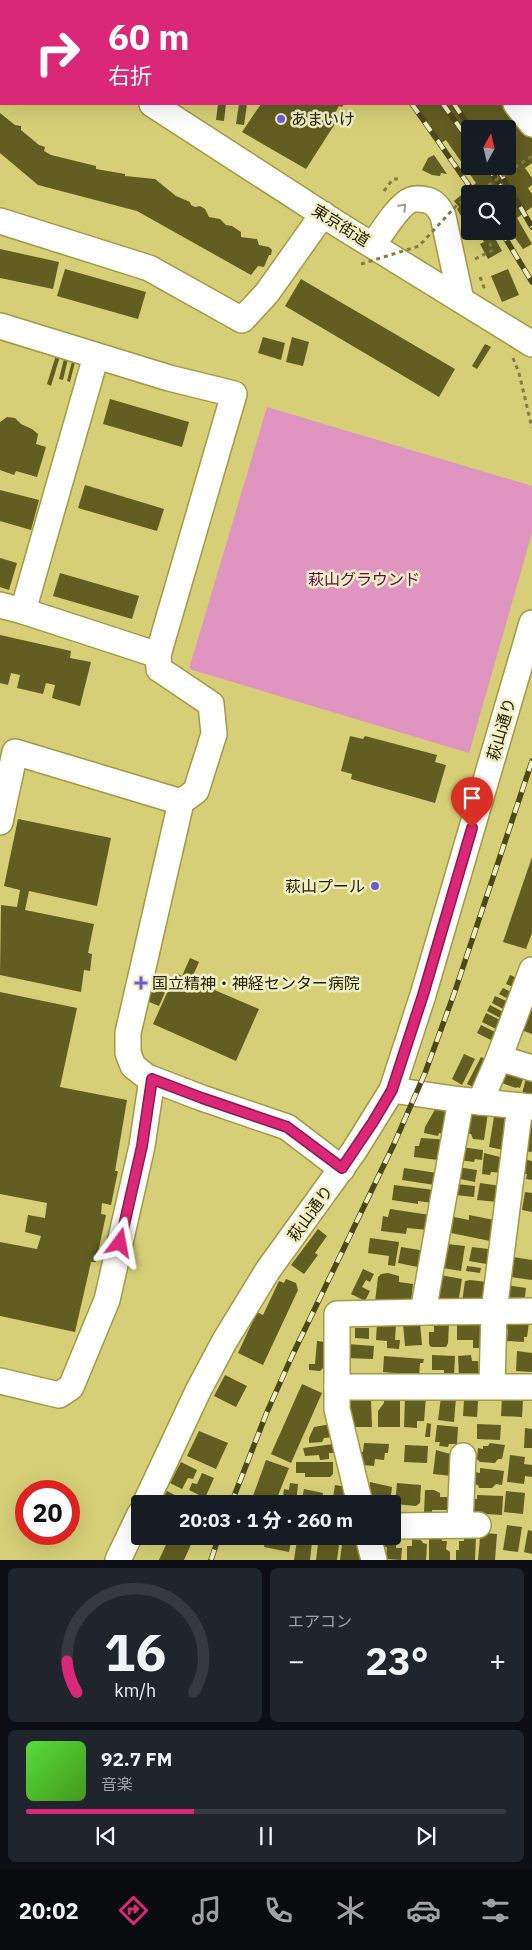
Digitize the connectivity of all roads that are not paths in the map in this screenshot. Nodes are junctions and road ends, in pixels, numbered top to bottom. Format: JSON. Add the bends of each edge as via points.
{"nodes":[{"id":1,"x":154,"y":105,"type":"edge"},
{"id":2,"x":517,"y":105,"type":"edge"},
{"id":3,"x":532,"y":124,"type":"edge"},
{"id":4,"x":323,"y":214,"type":"junction"},
{"id":5,"x":0,"y":221,"type":"edge"},
{"id":6,"x":368,"y":258,"type":"junction"},
{"id":7,"x":461,"y":300,"type":"junction"},
{"id":8,"x":0,"y":326,"type":"edge"},
{"id":9,"x":524,"y":348,"type":"edge"},
{"id":10,"x":96,"y":356,"type":"junction"},
{"id":11,"x":12,"y":608,"type":"edge"},
{"id":12,"x":532,"y":623,"type":"edge"},
{"id":13,"x":158,"y":655,"type":"junction"},
{"id":14,"x":8,"y":750,"type":"edge"},
{"id":15,"x":180,"y":802,"type":"junction"},
{"id":16,"x":0,"y":822,"type":"edge"},
{"id":17,"x":532,"y":970,"type":"edge"},
{"id":18,"x":499,"y":1058,"type":"junction"},
{"id":19,"x":532,"y":1068,"type":"edge"},
{"id":20,"x":152,"y":1079,"type":"junction"},
{"id":21,"x":392,"y":1090,"type":"junction"},
{"id":22,"x":470,"y":1101,"type":"junction"},
{"id":23,"x":526,"y":1107,"type":"edge"},
{"id":24,"x":342,"y":1168,"type":"junction"},
{"id":25,"x":494,"y":1311,"type":"junction"},
{"id":26,"x":532,"y":1311,"type":"edge"},
{"id":27,"x":423,"y":1312,"type":"junction"},
{"id":28,"x":0,"y":1382,"type":"edge"},
{"id":29,"x":492,"y":1386,"type":"junction"},
{"id":30,"x":337,"y":1387,"type":"junction"},
{"id":31,"x":532,"y":1387,"type":"edge"},
{"id":32,"x":463,"y":1456,"type":"dead end"},
{"id":33,"x":149,"y":1495,"type":"edge"},
{"id":34,"x":358,"y":1495,"type":"edge"},
{"id":35,"x":401,"y":1526,"type":"edge"},
{"id":36,"x":131,"y":1533,"type":"edge"},
{"id":37,"x":370,"y":1545,"type":"edge"},
{"id":38,"x":118,"y":1560,"type":"edge"},
{"id":39,"x":374,"y":1560,"type":"edge"}],
"edges":[{"from":1,"to":4,"type":"street","name":"東京街道"},
{"from":2,"to":3,"type":"street"},
{"from":4,"to":5,"type":"street","via":[[267,293],[242,320],[149,268]]},
{"from":4,"to":6,"type":"street","name":"東京街道"},
{"from":6,"to":7,"type":"street","name":"東京街道"},
{"from":6,"to":7,"type":"street","one_way":true,"via":[[403,205],[419,198],[430,201],[439,207],[443,216]]},
{"from":7,"to":9,"type":"street","name":"東京街道"},
{"from":8,"to":10,"type":"street"},
{"from":10,"to":11,"type":"street"},
{"from":10,"to":13,"type":"street","via":[[234,394]]},
{"from":11,"to":13,"type":"street"},
{"from":12,"to":21,"type":"street","name":"萩山通り"},
{"from":13,"to":15,"type":"street","via":[[159,669],[211,704],[214,734],[196,791]]},
{"from":14,"to":15,"type":"street"},
{"from":14,"to":16,"type":"street"},
{"from":15,"to":20,"type":"street","via":[[128,1032],[128,1053],[133,1066]]},
{"from":17,"to":18,"type":"street"},
{"from":18,"to":19,"type":"street"},
{"from":18,"to":22,"type":"street"},
{"from":20,"to":24,"type":"street","via":[[287,1127]]},
{"from":20,"to":28,"type":"street","via":[[142,1146],[107,1300],[71,1387],[59,1395]]},
{"from":21,"to":22,"type":"street"},
{"from":21,"to":24,"type":"street","name":"萩山通り"},
{"from":22,"to":23,"type":"street"},
{"from":22,"to":27,"type":"street"},
{"from":23,"to":25,"type":"street"},
{"from":24,"to":33,"type":"street","name":"萩山通り","via":[[268,1270],[224,1342]]},
{"from":25,"to":26,"type":"street"},
{"from":25,"to":27,"type":"street"},
{"from":25,"to":29,"type":"street"},
{"from":27,"to":30,"type":"street","via":[[337,1314]]},
{"from":29,"to":30,"type":"street"},
{"from":29,"to":31,"type":"street"},
{"from":30,"to":34,"type":"street","via":[[337,1409]]},
{"from":32,"to":35,"type":"street","via":[[469,1525]]},
{"from":36,"to":38,"type":"street"},
{"from":37,"to":39,"type":"street"}]}
